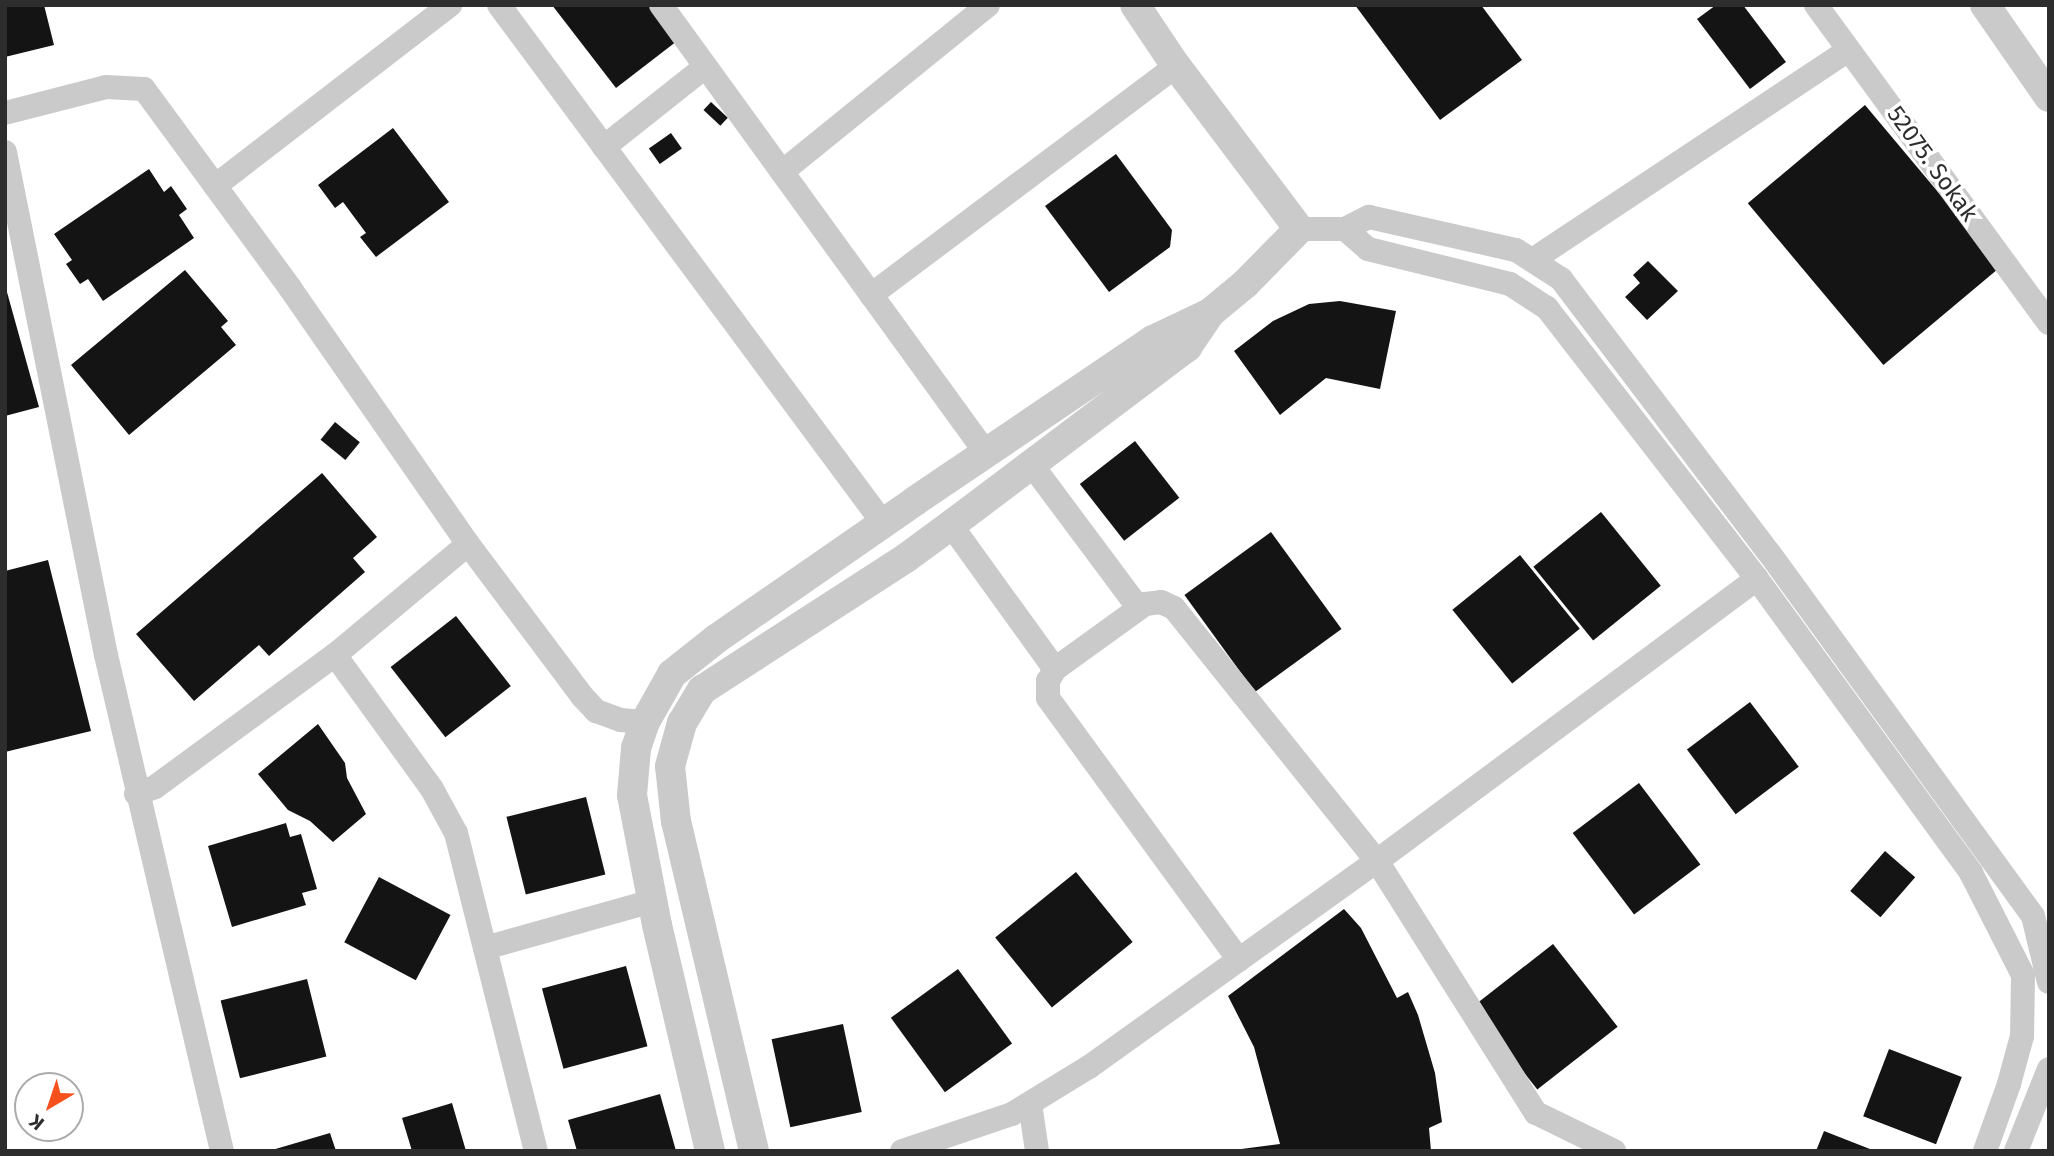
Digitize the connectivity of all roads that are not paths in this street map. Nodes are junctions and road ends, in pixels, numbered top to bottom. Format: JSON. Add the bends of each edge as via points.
{"nodes":[{"id":1,"x":450,"y":5,"type":"edge"},
{"id":2,"x":499,"y":5,"type":"edge"},
{"id":3,"x":661,"y":5,"type":"edge"},
{"id":4,"x":988,"y":5,"type":"edge"},
{"id":5,"x":1135,"y":5,"type":"edge"},
{"id":6,"x":1816,"y":5,"type":"edge"},
{"id":7,"x":1985,"y":5,"type":"edge"},
{"id":8,"x":1849,"y":50,"type":"junction"},
{"id":9,"x":1176,"y":66,"type":"junction"},
{"id":10,"x":705,"y":67,"type":"junction"},
{"id":11,"x":2049,"y":97,"type":"edge"},
{"id":12,"x":5,"y":113,"type":"edge"},
{"id":13,"x":604,"y":147,"type":"junction"},
{"id":14,"x":5,"y":152,"type":"edge"},
{"id":15,"x":782,"y":172,"type":"junction"},
{"id":16,"x":215,"y":187,"type":"junction"},
{"id":17,"x":1299,"y":229,"type":"junction"},
{"id":18,"x":1345,"y":229,"type":"junction"},
{"id":19,"x":1534,"y":258,"type":"junction"},
{"id":20,"x":871,"y":295,"type":"junction"},
{"id":21,"x":1210,"y":313,"type":"junction"},
{"id":22,"x":2049,"y":323,"type":"edge"},
{"id":23,"x":986,"y":453,"type":"junction"},
{"id":24,"x":1032,"y":465,"type":"junction"},
{"id":25,"x":883,"y":523,"type":"junction"},
{"id":26,"x":951,"y":525,"type":"junction"},
{"id":27,"x":468,"y":544,"type":"junction"},
{"id":28,"x":1757,"y":579,"type":"junction"},
{"id":29,"x":1138,"y":607,"type":"junction"},
{"id":30,"x":335,"y":655,"type":"junction"},
{"id":31,"x":1055,"y":669,"type":"junction"},
{"id":32,"x":645,"y":722,"type":"junction"},
{"id":33,"x":136,"y":794,"type":"junction"},
{"id":34,"x":1377,"y":861,"type":"junction"},
{"id":35,"x":652,"y":901,"type":"junction"},
{"id":36,"x":485,"y":948,"type":"junction"},
{"id":37,"x":1240,"y":960,"type":"junction"},
{"id":38,"x":2049,"y":982,"type":"edge"},
{"id":39,"x":2049,"y":1069,"type":"edge"},
{"id":40,"x":1030,"y":1104,"type":"junction"},
{"id":41,"x":222,"y":1151,"type":"edge"},
{"id":42,"x":536,"y":1151,"type":"edge"},
{"id":43,"x":710,"y":1151,"type":"edge"},
{"id":44,"x":754,"y":1151,"type":"edge"},
{"id":45,"x":902,"y":1151,"type":"edge"},
{"id":46,"x":1037,"y":1151,"type":"edge"},
{"id":47,"x":1614,"y":1151,"type":"edge"},
{"id":48,"x":1985,"y":1151,"type":"edge"},
{"id":49,"x":2017,"y":1151,"type":"edge"}],
"edges":[{"from":1,"to":16,"type":"street"},
{"from":2,"to":13,"type":"street"},
{"from":3,"to":10,"type":"street"},
{"from":4,"to":15,"type":"street"},
{"from":5,"to":9,"type":"street"},
{"from":6,"to":8,"type":"street","name":"52075. Sokak"},
{"from":7,"to":11,"type":"street"},
{"from":8,"to":19,"type":"street"},
{"from":8,"to":22,"type":"street","name":"52075. Sokak"},
{"from":9,"to":17,"type":"street"},
{"from":9,"to":20,"type":"street"},
{"from":10,"to":13,"type":"street"},
{"from":10,"to":15,"type":"street"},
{"from":12,"to":16,"type":"street","via":[[106,87],[144,89]]},
{"from":13,"to":25,"type":"street"},
{"from":14,"to":33,"type":"street"},
{"from":15,"to":20,"type":"street"},
{"from":16,"to":27,"type":"street"},
{"from":17,"to":18,"type":"street"},
{"from":17,"to":21,"type":"street"},
{"from":18,"to":19,"type":"street","via":[[1369,217],[1497,244]]},
{"from":18,"to":28,"type":"street","via":[[1368,249],[1510,284],[1547,308]]},
{"from":19,"to":38,"type":"street","via":[[1561,279],[1597,324],[2033,916]]},
{"from":20,"to":23,"type":"street"},
{"from":21,"to":23,"type":"street","via":[[1153,340]]},
{"from":21,"to":24,"type":"street","via":[[1187,347]]},
{"from":23,"to":25,"type":"street"},
{"from":24,"to":26,"type":"street"},
{"from":24,"to":29,"type":"street"},
{"from":25,"to":32,"type":"street","via":[[672,674]]},
{"from":26,"to":31,"type":"street"},
{"from":26,"to":44,"type":"street","via":[[702,690],[682,723],[670,766],[676,822]]},
{"from":27,"to":30,"type":"street"},
{"from":27,"to":32,"type":"street","via":[[596,712]]},
{"from":28,"to":34,"type":"street"},
{"from":28,"to":48,"type":"street","via":[[1970,873],[2023,975],[2022,1036]]},
{"from":29,"to":31,"type":"street"},
{"from":29,"to":34,"type":"street","via":[[1153,602],[1174,608]]},
{"from":30,"to":33,"type":"street","via":[[155,787]]},
{"from":30,"to":36,"type":"street","via":[[432,789],[456,833]]},
{"from":31,"to":37,"type":"street","via":[[1047,689],[1051,706]]},
{"from":32,"to":35,"type":"street","via":[[636,748],[632,795]]},
{"from":33,"to":41,"type":"street"},
{"from":34,"to":37,"type":"street"},
{"from":34,"to":47,"type":"street","via":[[1536,1113]]},
{"from":35,"to":36,"type":"street"},
{"from":35,"to":43,"type":"street"},
{"from":36,"to":42,"type":"street"},
{"from":37,"to":40,"type":"street"},
{"from":39,"to":49,"type":"street"},
{"from":40,"to":45,"type":"street"},
{"from":40,"to":46,"type":"street"}]}
